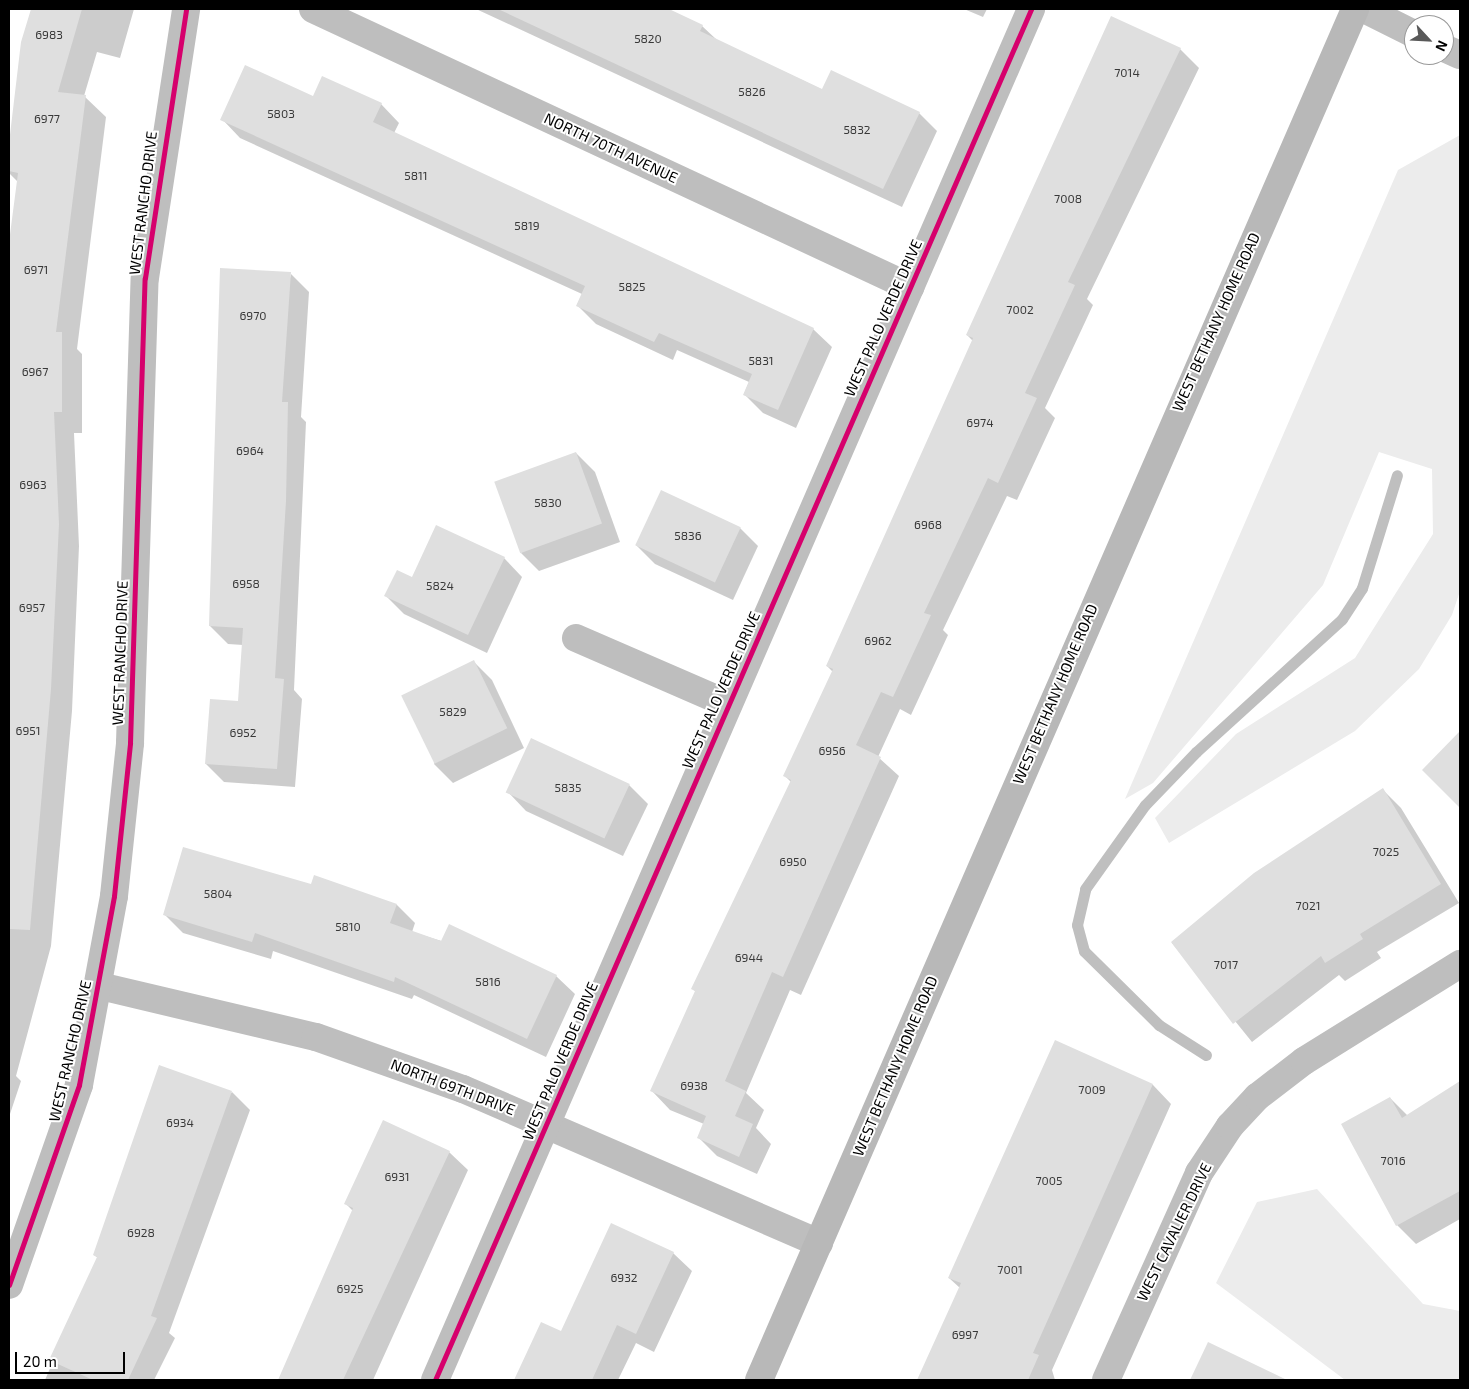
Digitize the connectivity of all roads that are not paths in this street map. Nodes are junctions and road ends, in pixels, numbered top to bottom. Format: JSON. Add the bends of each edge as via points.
{"nodes":[{"id":1,"x":186,"y":9,"type":"edge"},
{"id":2,"x":312,"y":9,"type":"edge"},
{"id":3,"x":1031,"y":9,"type":"edge"},
{"id":4,"x":1354,"y":9,"type":"edge"},
{"id":5,"x":1364,"y":9,"type":"edge"},
{"id":6,"x":1404,"y":29,"type":"edge"},
{"id":7,"x":910,"y":287,"type":"junction"},
{"id":8,"x":576,"y":638,"type":"dead end"},
{"id":9,"x":728,"y":704,"type":"junction"},
{"id":10,"x":1460,"y":967,"type":"edge"},
{"id":11,"x":100,"y":986,"type":"junction"},
{"id":12,"x":546,"y":1125,"type":"junction"},
{"id":13,"x":819,"y":1243,"type":"junction"},
{"id":14,"x":9,"y":1285,"type":"edge"},
{"id":15,"x":435,"y":1380,"type":"edge"},
{"id":16,"x":759,"y":1380,"type":"edge"},
{"id":17,"x":1106,"y":1380,"type":"edge"}],
"edges":[{"from":1,"to":11,"type":"street","name":"WEST RANCHO DRIVE","via":[[145,278],[130,743]]},
{"from":2,"to":7,"type":"street","name":"NORTH 70TH AVENUE"},
{"from":3,"to":7,"type":"street","name":"WEST PALO VERDE DRIVE"},
{"from":4,"to":13,"type":"main road","name":"WEST BETHANY HOME ROAD"},
{"from":5,"to":6,"type":"street"},
{"from":7,"to":9,"type":"street","name":"WEST PALO VERDE DRIVE"},
{"from":8,"to":9,"type":"street"},
{"from":9,"to":12,"type":"street","name":"WEST PALO VERDE DRIVE"},
{"from":10,"to":17,"type":"street","name":"WEST CAVALIER DRIVE","via":[[1304,1061],[1257,1097],[1230,1126],[1199,1173]]},
{"from":11,"to":12,"type":"street","name":"NORTH 69TH DRIVE","via":[[316,1036],[463,1089]]},
{"from":11,"to":14,"type":"street","name":"WEST RANCHO DRIVE","via":[[79,1085]]},
{"from":12,"to":13,"type":"street","name":"NORTH 69TH DRIVE"},
{"from":12,"to":15,"type":"street","name":"WEST PALO VERDE DRIVE"},
{"from":13,"to":16,"type":"main road","name":"WEST BETHANY HOME ROAD"}]}
